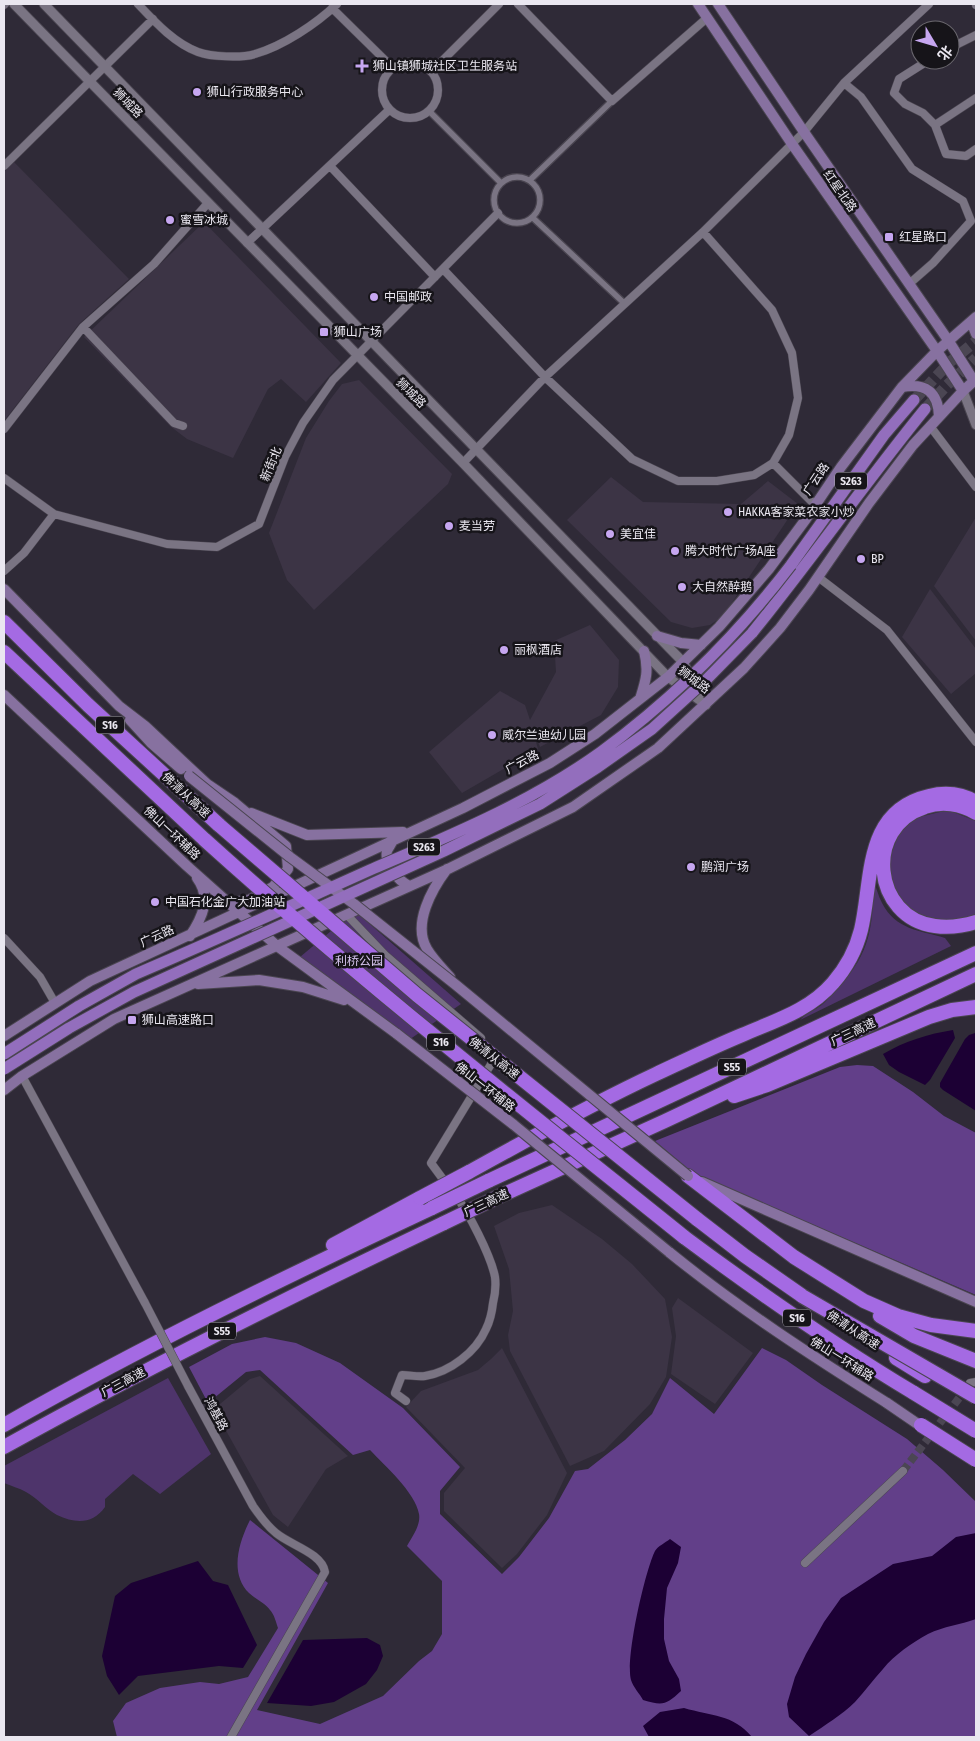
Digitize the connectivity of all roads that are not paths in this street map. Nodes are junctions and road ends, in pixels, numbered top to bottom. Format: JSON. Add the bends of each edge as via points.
{"nodes":[{"id":1,"x":14,"y":4,"type":"edge"},
{"id":2,"x":44,"y":4,"type":"edge"},
{"id":3,"x":138,"y":4,"type":"edge"},
{"id":4,"x":499,"y":4,"type":"edge"},
{"id":5,"x":518,"y":4,"type":"edge"},
{"id":6,"x":698,"y":4,"type":"edge"},
{"id":7,"x":718,"y":4,"type":"edge"},
{"id":8,"x":929,"y":4,"type":"edge"},
{"id":9,"x":334,"y":6,"type":"edge"},
{"id":10,"x":708,"y":18,"type":"junction"},
{"id":11,"x":153,"y":19,"type":"junction"},
{"id":12,"x":976,"y":35,"type":"edge"},
{"id":13,"x":960,"y":43,"type":"edge"},
{"id":14,"x":104,"y":66,"type":"junction"},
{"id":15,"x":393,"y":68,"type":"junction"},
{"id":16,"x":913,"y":70,"type":"edge"},
{"id":17,"x":431,"y":72,"type":"junction"},
{"id":18,"x":89,"y":81,"type":"junction"},
{"id":19,"x":844,"y":82,"type":"junction"},
{"id":20,"x":976,"y":98,"type":"edge"},
{"id":21,"x":612,"y":101,"type":"junction"},
{"id":22,"x":389,"y":110,"type":"junction"},
{"id":23,"x":429,"y":111,"type":"junction"},
{"id":24,"x":935,"y":125,"type":"junction"},
{"id":25,"x":804,"y":132,"type":"junction"},
{"id":26,"x":792,"y":144,"type":"junction"},
{"id":27,"x":976,"y":149,"type":"edge"},
{"id":28,"x":5,"y":162,"type":"edge"},
{"id":29,"x":330,"y":166,"type":"junction"},
{"id":30,"x":530,"y":180,"type":"junction"},
{"id":31,"x":501,"y":184,"type":"junction"},
{"id":32,"x":208,"y":203,"type":"junction"},
{"id":33,"x":498,"y":213,"type":"junction"},
{"id":34,"x":533,"y":218,"type":"junction"},
{"id":35,"x":262,"y":229,"type":"junction"},
{"id":36,"x":703,"y":232,"type":"junction"},
{"id":37,"x":247,"y":243,"type":"junction"},
{"id":38,"x":443,"y":269,"type":"junction"},
{"id":39,"x":435,"y":277,"type":"junction"},
{"id":40,"x":909,"y":284,"type":"junction"},
{"id":41,"x":624,"y":303,"type":"junction"},
{"id":42,"x":976,"y":318,"type":"edge"},
{"id":43,"x":83,"y":327,"type":"junction"},
{"id":44,"x":976,"y":334,"type":"edge"},
{"id":45,"x":948,"y":340,"type":"junction"},
{"id":46,"x":371,"y":342,"type":"junction"},
{"id":47,"x":936,"y":351,"type":"junction"},
{"id":48,"x":357,"y":356,"type":"junction"},
{"id":49,"x":545,"y":377,"type":"junction"},
{"id":50,"x":975,"y":382,"type":"edge"},
{"id":51,"x":902,"y":387,"type":"junction"},
{"id":52,"x":963,"y":391,"type":"junction"},
{"id":53,"x":914,"y":400,"type":"tunnel mouth"},
{"id":54,"x":925,"y":409,"type":"tunnel mouth"},
{"id":55,"x":939,"y":416,"type":"junction"},
{"id":56,"x":976,"y":425,"type":"edge"},
{"id":57,"x":183,"y":426,"type":"dead end"},
{"id":58,"x":930,"y":426,"type":"junction"},
{"id":59,"x":4,"y":429,"type":"edge"},
{"id":60,"x":476,"y":450,"type":"junction"},
{"id":61,"x":463,"y":463,"type":"junction"},
{"id":62,"x":773,"y":463,"type":"junction"},
{"id":63,"x":4,"y":478,"type":"edge"},
{"id":64,"x":976,"y":487,"type":"edge"},
{"id":65,"x":815,"y":505,"type":"junction"},
{"id":66,"x":54,"y":514,"type":"junction"},
{"id":67,"x":4,"y":570,"type":"edge"},
{"id":68,"x":818,"y":577,"type":"junction"},
{"id":69,"x":4,"y":589,"type":"edge"},
{"id":70,"x":4,"y":622,"type":"edge"},
{"id":71,"x":657,"y":636,"type":"junction"},
{"id":72,"x":700,"y":645,"type":"junction"},
{"id":73,"x":644,"y":651,"type":"junction"},
{"id":74,"x":4,"y":652,"type":"edge"},
{"id":75,"x":4,"y":656,"type":"edge"},
{"id":76,"x":683,"y":662,"type":"junction"},
{"id":77,"x":16,"y":664,"type":"junction"},
{"id":78,"x":668,"y":677,"type":"junction"},
{"id":79,"x":4,"y":695,"type":"edge"},
{"id":80,"x":640,"y":700,"type":"junction"},
{"id":81,"x":706,"y":705,"type":"junction"},
{"id":82,"x":119,"y":706,"type":"junction"},
{"id":83,"x":976,"y":742,"type":"edge"},
{"id":84,"x":976,"y":802,"type":"edge"},
{"id":85,"x":235,"y":804,"type":"junction"},
{"id":86,"x":976,"y":812,"type":"edge"},
{"id":87,"x":411,"y":832,"type":"junction"},
{"id":88,"x":394,"y":839,"type":"junction"},
{"id":89,"x":187,"y":866,"type":"junction"},
{"id":90,"x":448,"y":869,"type":"junction"},
{"id":91,"x":409,"y":886,"type":"junction"},
{"id":92,"x":229,"y":903,"type":"junction"},
{"id":93,"x":239,"y":913,"type":"junction"},
{"id":94,"x":347,"y":915,"type":"junction"},
{"id":95,"x":976,"y":922,"type":"edge"},
{"id":96,"x":190,"y":936,"type":"junction"},
{"id":97,"x":4,"y":938,"type":"edge"},
{"id":98,"x":277,"y":946,"type":"junction"},
{"id":99,"x":976,"y":953,"type":"edge"},
{"id":100,"x":976,"y":974,"type":"edge"},
{"id":101,"x":190,"y":984,"type":"junction"},
{"id":102,"x":456,"y":985,"type":"junction"},
{"id":103,"x":55,"y":1003,"type":"junction"},
{"id":104,"x":355,"y":1004,"type":"junction"},
{"id":105,"x":976,"y":1007,"type":"edge"},
{"id":106,"x":4,"y":1036,"type":"edge"},
{"id":107,"x":4,"y":1054,"type":"edge"},
{"id":108,"x":4,"y":1069,"type":"edge"},
{"id":109,"x":22,"y":1076,"type":"junction"},
{"id":110,"x":4,"y":1090,"type":"edge"},
{"id":111,"x":665,"y":1121,"type":"junction"},
{"id":112,"x":688,"y":1176,"type":"junction"},
{"id":113,"x":802,"y":1296,"type":"junction"},
{"id":114,"x":854,"y":1296,"type":"junction"},
{"id":115,"x":976,"y":1302,"type":"edge"},
{"id":116,"x":211,"y":1314,"type":"junction"},
{"id":117,"x":976,"y":1331,"type":"edge"},
{"id":118,"x":976,"y":1361,"type":"edge"},
{"id":119,"x":976,"y":1397,"type":"edge"},
{"id":120,"x":406,"y":1401,"type":"dead end"},
{"id":121,"x":976,"y":1408,"type":"edge"},
{"id":122,"x":4,"y":1425,"type":"edge"},
{"id":123,"x":921,"y":1426,"type":"junction"},
{"id":124,"x":976,"y":1431,"type":"edge"},
{"id":125,"x":4,"y":1447,"type":"edge"},
{"id":126,"x":976,"y":1460,"type":"edge"},
{"id":127,"x":976,"y":1468,"type":"edge"},
{"id":128,"x":904,"y":1471,"type":"tunnel mouth"},
{"id":129,"x":805,"y":1563,"type":"dead end"},
{"id":130,"x":231,"y":1737,"type":"edge"}],
"edges":[{"from":1,"to":18,"type":"street","name":"狮城路"},
{"from":2,"to":14,"type":"street","name":"狮城路"},
{"from":3,"to":11,"type":"street"},
{"from":4,"to":17,"type":"street"},
{"from":5,"to":21,"type":"street"},
{"from":6,"to":10,"type":"main road","name":"红星北路"},
{"from":7,"to":25,"type":"main road","name":"红星北路"},
{"from":8,"to":19,"type":"street"},
{"from":9,"to":11,"type":"street","via":[[286,42],[254,55],[224,56],[198,52],[177,40]]},
{"from":9,"to":15,"type":"street"},
{"from":10,"to":21,"type":"street"},
{"from":10,"to":26,"type":"main road","name":"红星北路"},
{"from":11,"to":14,"type":"street"},
{"from":12,"to":13,"type":"street"},
{"from":14,"to":18,"type":"street"},
{"from":14,"to":35,"type":"street","name":"狮城路"},
{"from":15,"to":17,"type":"street","via":[[398,64],[415,62]]},
{"from":15,"to":22,"type":"street","via":[[384,78],[382,87]]},
{"from":16,"to":24,"type":"street","via":[[899,79],[894,93]]},
{"from":17,"to":23,"type":"street","via":[[438,90]]},
{"from":18,"to":28,"type":"street"},
{"from":18,"to":32,"type":"street","name":"狮城路"},
{"from":19,"to":25,"type":"street"},
{"from":19,"to":40,"type":"street","via":[[861,97],[912,169],[963,201],[971,222]]},
{"from":20,"to":24,"type":"street"},
{"from":21,"to":30,"type":"street"},
{"from":22,"to":23,"type":"street","via":[[406,119]]},
{"from":22,"to":29,"type":"street"},
{"from":23,"to":31,"type":"street"},
{"from":24,"to":27,"type":"street","via":[[946,154],[966,156]]},
{"from":25,"to":26,"type":"street"},
{"from":25,"to":40,"type":"main road","name":"红星北路"},
{"from":26,"to":36,"type":"street"},
{"from":26,"to":47,"type":"main road","name":"红星北路"},
{"from":29,"to":35,"type":"street"},
{"from":29,"to":39,"type":"street"},
{"from":30,"to":31,"type":"street","via":[[515,177]]},
{"from":30,"to":34,"type":"street","via":[[540,193],[541,201]]},
{"from":31,"to":33,"type":"street","via":[[494,200]]},
{"from":32,"to":37,"type":"street","name":"狮城路"},
{"from":32,"to":43,"type":"street","via":[[154,264]]},
{"from":33,"to":34,"type":"street","via":[[513,224],[522,224]]},
{"from":33,"to":38,"type":"street","name":"新街北"},
{"from":34,"to":41,"type":"street"},
{"from":35,"to":37,"type":"street"},
{"from":35,"to":46,"type":"street","name":"狮城路"},
{"from":36,"to":41,"type":"street"},
{"from":36,"to":62,"type":"street","via":[[772,310],[792,353],[798,398],[789,435]]},
{"from":37,"to":48,"type":"street","name":"狮城路"},
{"from":38,"to":39,"type":"street","name":"新街北"},
{"from":38,"to":49,"type":"street"},
{"from":39,"to":46,"type":"street","name":"新街北"},
{"from":40,"to":45,"type":"main road","name":"红星北路"},
{"from":41,"to":49,"type":"street"},
{"from":42,"to":44,"type":"main road"},
{"from":42,"to":45,"type":"main road","name":"广云路","number":"S263"},
{"from":43,"to":57,"type":"street","via":[[174,422]]},
{"from":43,"to":59,"type":"street"},
{"from":45,"to":47,"type":"main road","name":"广云路","number":"S263"},
{"from":45,"to":50,"type":"main road","name":"红星北路"},
{"from":46,"to":48,"type":"street","name":"新街北"},
{"from":46,"to":60,"type":"street","name":"狮城路"},
{"from":47,"to":51,"type":"main road","name":"广云路","number":"S263"},
{"from":47,"to":52,"type":"main road","name":"红星北路"},
{"from":48,"to":61,"type":"street","name":"狮城路"},
{"from":48,"to":66,"type":"street","name":"新街北","via":[[333,380],[303,423],[285,457],[259,524],[217,547],[167,544]]},
{"from":49,"to":60,"type":"street"},
{"from":49,"to":62,"type":"street","via":[[632,459],[678,481],[717,481],[754,475]]},
{"from":50,"to":52,"type":"main road","number":"S263"},
{"from":51,"to":55,"type":"main road","via":[[926,388],[937,402]]},
{"from":51,"to":65,"type":"main road","name":"广云路","number":"S263"},
{"from":52,"to":55,"type":"main road","number":"S263"},
{"from":52,"to":56,"type":"street"},
{"from":53,"to":107,"type":"main road","number":"S263","bridge":true,"via":[[884,435],[791,565],[737,631],[675,693],[599,753],[496,814],[136,974]]},
{"from":54,"to":108,"type":"main road","number":"S263","bridge":true,"via":[[752,633],[652,729],[540,804],[134,992]]},
{"from":55,"to":58,"type":"main road","number":"S263"},
{"from":58,"to":64,"type":"street"},
{"from":58,"to":68,"type":"main road","number":"S263"},
{"from":60,"to":61,"type":"street"},
{"from":60,"to":71,"type":"street","name":"狮城路"},
{"from":61,"to":73,"type":"street","name":"狮城路"},
{"from":62,"to":65,"type":"street"},
{"from":63,"to":66,"type":"street","name":"新街北"},
{"from":65,"to":72,"type":"main road","name":"广云路","number":"S263","via":[[769,569]]},
{"from":66,"to":67,"type":"street","via":[[24,553]]},
{"from":68,"to":81,"type":"main road","number":"S263","via":[[780,628]]},
{"from":68,"to":83,"type":"street","via":[[887,630]]},
{"from":69,"to":82,"type":"main road"},
{"from":70,"to":113,"type":"highway","name":"佛清从高速","number":"S16","bridge":true,"via":[[88,705],[219,825],[458,1028],[704,1225]]},
{"from":71,"to":72,"type":"main road"},
{"from":71,"to":76,"type":"street","name":"狮城路"},
{"from":72,"to":76,"type":"main road","name":"广云路","number":"S263"},
{"from":73,"to":78,"type":"street","name":"狮城路"},
{"from":73,"to":80,"type":"main road","via":[[648,666]]},
{"from":74,"to":77,"type":"highway","name":"佛清从高速","number":"S16"},
{"from":75,"to":77,"type":"highway"},
{"from":76,"to":78,"type":"main road","name":"广云路","number":"S263"},
{"from":76,"to":81,"type":"street","name":"狮城路"},
{"from":77,"to":124,"type":"highway","name":"佛清从高速","number":"S16","bridge":true,"via":[[272,900],[428,1032],[684,1237],[819,1333]]},
{"from":78,"to":80,"type":"main road","name":"广云路","number":"S263"},
{"from":78,"to":81,"type":"street","name":"狮城路"},
{"from":79,"to":89,"type":"main road","name":"佛山一环辅路"},
{"from":80,"to":87,"type":"main road","name":"广云路","number":"S263","via":[[550,763]]},
{"from":81,"to":90,"type":"main road","number":"S263","via":[[658,748],[573,807]]},
{"from":82,"to":85,"type":"main road","via":[[146,726],[207,784]]},
{"from":82,"to":102,"type":"main road","bridge":true,"via":[[151,743],[189,776]]},
{"from":84,"to":116,"type":"highway","bridge":true,"via":[[946,794],[921,798],[908,804],[887,822],[876,844],[856,946],[843,970],[812,1002],[585,1109],[359,1230]]},
{"from":85,"to":87,"type":"main road","via":[[307,836]]},
{"from":85,"to":92,"type":"main road","via":[[286,846],[288,869],[273,887],[249,900]]},
{"from":86,"to":95,"type":"highway","via":[[944,804],[930,805],[907,816],[896,826],[884,848],[883,872],[885,884],[897,905],[920,922],[947,927]]},
{"from":87,"to":88,"type":"main road","name":"广云路","number":"S263"},
{"from":88,"to":91,"type":"main road","via":[[387,850],[389,866],[400,881]]},
{"from":88,"to":93,"type":"main road","name":"广云路","number":"S263"},
{"from":89,"to":92,"type":"main road","name":"佛山一环辅路"},
{"from":89,"to":96,"type":"main road","via":[[201,883],[205,899],[202,916]]},
{"from":90,"to":91,"type":"main road","number":"S263"},
{"from":90,"to":102,"type":"main road","bridge":true,"via":[[434,886],[422,930],[426,949]]},
{"from":91,"to":94,"type":"main road","number":"S263"},
{"from":92,"to":93,"type":"main road","name":"佛山一环辅路"},
{"from":93,"to":96,"type":"main road","name":"广云路","number":"S263"},
{"from":93,"to":98,"type":"main road","name":"佛山一环辅路"},
{"from":94,"to":98,"type":"main road","number":"S263"},
{"from":94,"to":120,"type":"street","via":[[385,955],[492,1047],[496,1056],[431,1163],[460,1201],[488,1255],[495,1277],[491,1316],[480,1340],[464,1358],[424,1376],[402,1375],[395,1393]]},
{"from":96,"to":103,"type":"main road","name":"广云路","number":"S263","via":[[90,981]]},
{"from":97,"to":103,"type":"street","via":[[40,977]]},
{"from":98,"to":101,"type":"main road","number":"S263"},
{"from":98,"to":104,"type":"main road","name":"佛山一环辅路"},
{"from":99,"to":116,"type":"highway","name":"广三高速","number":"S55","bridge":true},
{"from":100,"to":111,"type":"highway","name":"广三高速","number":"S55"},
{"from":101,"to":104,"type":"main road","via":[[259,980],[303,987]]},
{"from":101,"to":109,"type":"main road","number":"S263","via":[[114,1019]]},
{"from":102,"to":112,"type":"main road","bridge":true},
{"from":103,"to":106,"type":"main road","name":"广云路","number":"S263"},
{"from":104,"to":123,"type":"main road","name":"佛山一环辅路","bridge":true,"via":[[514,1125],[717,1290]]},
{"from":105,"to":111,"type":"highway","via":[[929,1017],[766,1085]]},
{"from":109,"to":110,"type":"main road","number":"S263"},
{"from":109,"to":130,"type":"street","name":"鸿基路","bridge":true,"via":[[253,1506],[278,1534],[324,1565],[325,1572]]},
{"from":111,"to":125,"type":"highway","name":"广三高速","number":"S55","bridge":true,"via":[[500,1196],[207,1338]]},
{"from":112,"to":114,"type":"highway","via":[[794,1257]]},
{"from":112,"to":115,"type":"main road"},
{"from":113,"to":119,"type":"highway","bridge":true},
{"from":113,"to":121,"type":"highway","name":"佛清从高速","number":"S16","bridge":true},
{"from":114,"to":117,"type":"highway","via":[[914,1321]]},
{"from":114,"to":118,"type":"highway","via":[[867,1308],[907,1332]]},
{"from":116,"to":122,"type":"highway","name":"广三高速","number":"S55"},
{"from":123,"to":126,"type":"highway","bridge":true},
{"from":123,"to":127,"type":"main road","name":"佛山一环辅路","bridge":true},
{"from":128,"to":129,"type":"street"}]}
